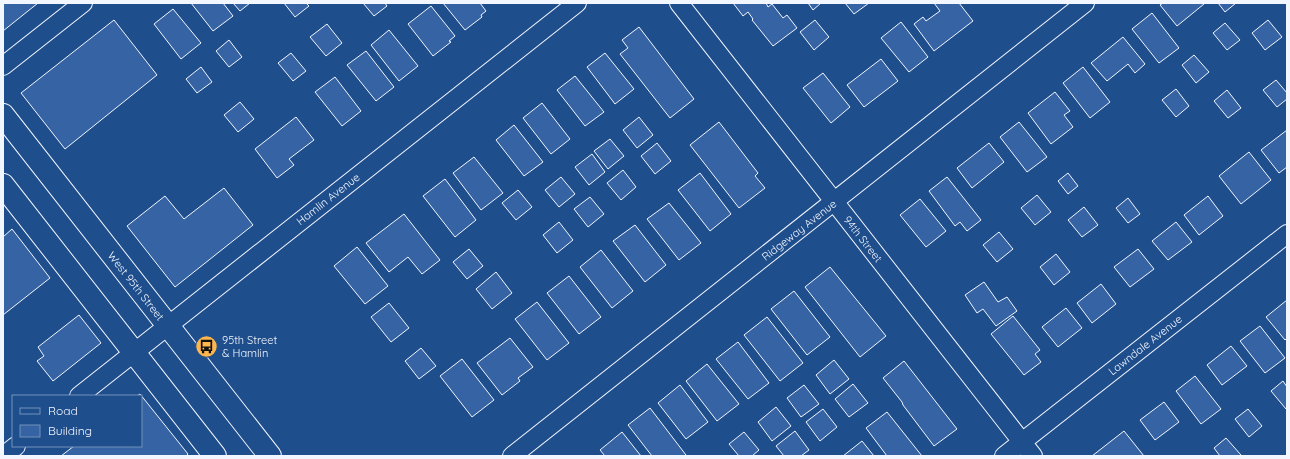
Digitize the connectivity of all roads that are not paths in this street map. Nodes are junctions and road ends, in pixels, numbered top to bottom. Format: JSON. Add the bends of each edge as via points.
{"nodes":[{"id":1,"x":83,"y":3,"type":"edge"},
{"id":2,"x":577,"y":3,"type":"edge"},
{"id":3,"x":679,"y":3,"type":"edge"},
{"id":4,"x":1085,"y":3,"type":"edge"},
{"id":5,"x":3,"y":66,"type":"edge"},
{"id":6,"x":3,"y":115,"type":"edge"},
{"id":7,"x":3,"y":186,"type":"edge"},
{"id":8,"x":834,"y":202,"type":"junction"},
{"id":9,"x":1287,"y":234,"type":"edge"},
{"id":10,"x":168,"y":326,"type":"junction"},
{"id":11,"x":134,"y":352,"type":"junction"},
{"id":12,"x":80,"y":395,"type":"edge"},
{"id":13,"x":1022,"y":442,"type":"junction"},
{"id":14,"x":15,"y":447,"type":"edge"},
{"id":15,"x":3,"y":456,"type":"edge"},
{"id":16,"x":215,"y":456,"type":"edge"},
{"id":17,"x":270,"y":456,"type":"edge"},
{"id":18,"x":512,"y":456,"type":"edge"},
{"id":19,"x":1004,"y":456,"type":"edge"},
{"id":20,"x":1033,"y":456,"type":"edge"}],
"edges":[{"from":1,"to":5,"type":"street"},
{"from":2,"to":10,"type":"street","name":"Hamlin Avenue"},
{"from":3,"to":8,"type":"street","name":"94th Street"},
{"from":4,"to":8,"type":"street","name":"Ridgeway Avenue"},
{"from":6,"to":10,"type":"main road","name":"West 95th Street"},
{"from":7,"to":11,"type":"main road"},
{"from":8,"to":13,"type":"street","name":"94th Street"},
{"from":8,"to":18,"type":"street","name":"Ridgeway Avenue"},
{"from":9,"to":13,"type":"street","name":"Lawndale Avenue"},
{"from":10,"to":11,"type":"street","name":"Hamlin Avenue"},
{"from":10,"to":17,"type":"main road","name":"West 95th Street"},
{"from":11,"to":12,"type":"street","name":"Hamlin Avenue"},
{"from":11,"to":16,"type":"main road"},
{"from":13,"to":19,"type":"street","name":"Lawndale Avenue"},
{"from":13,"to":20,"type":"street","name":"94th Street"},
{"from":14,"to":15,"type":"street"}]}
